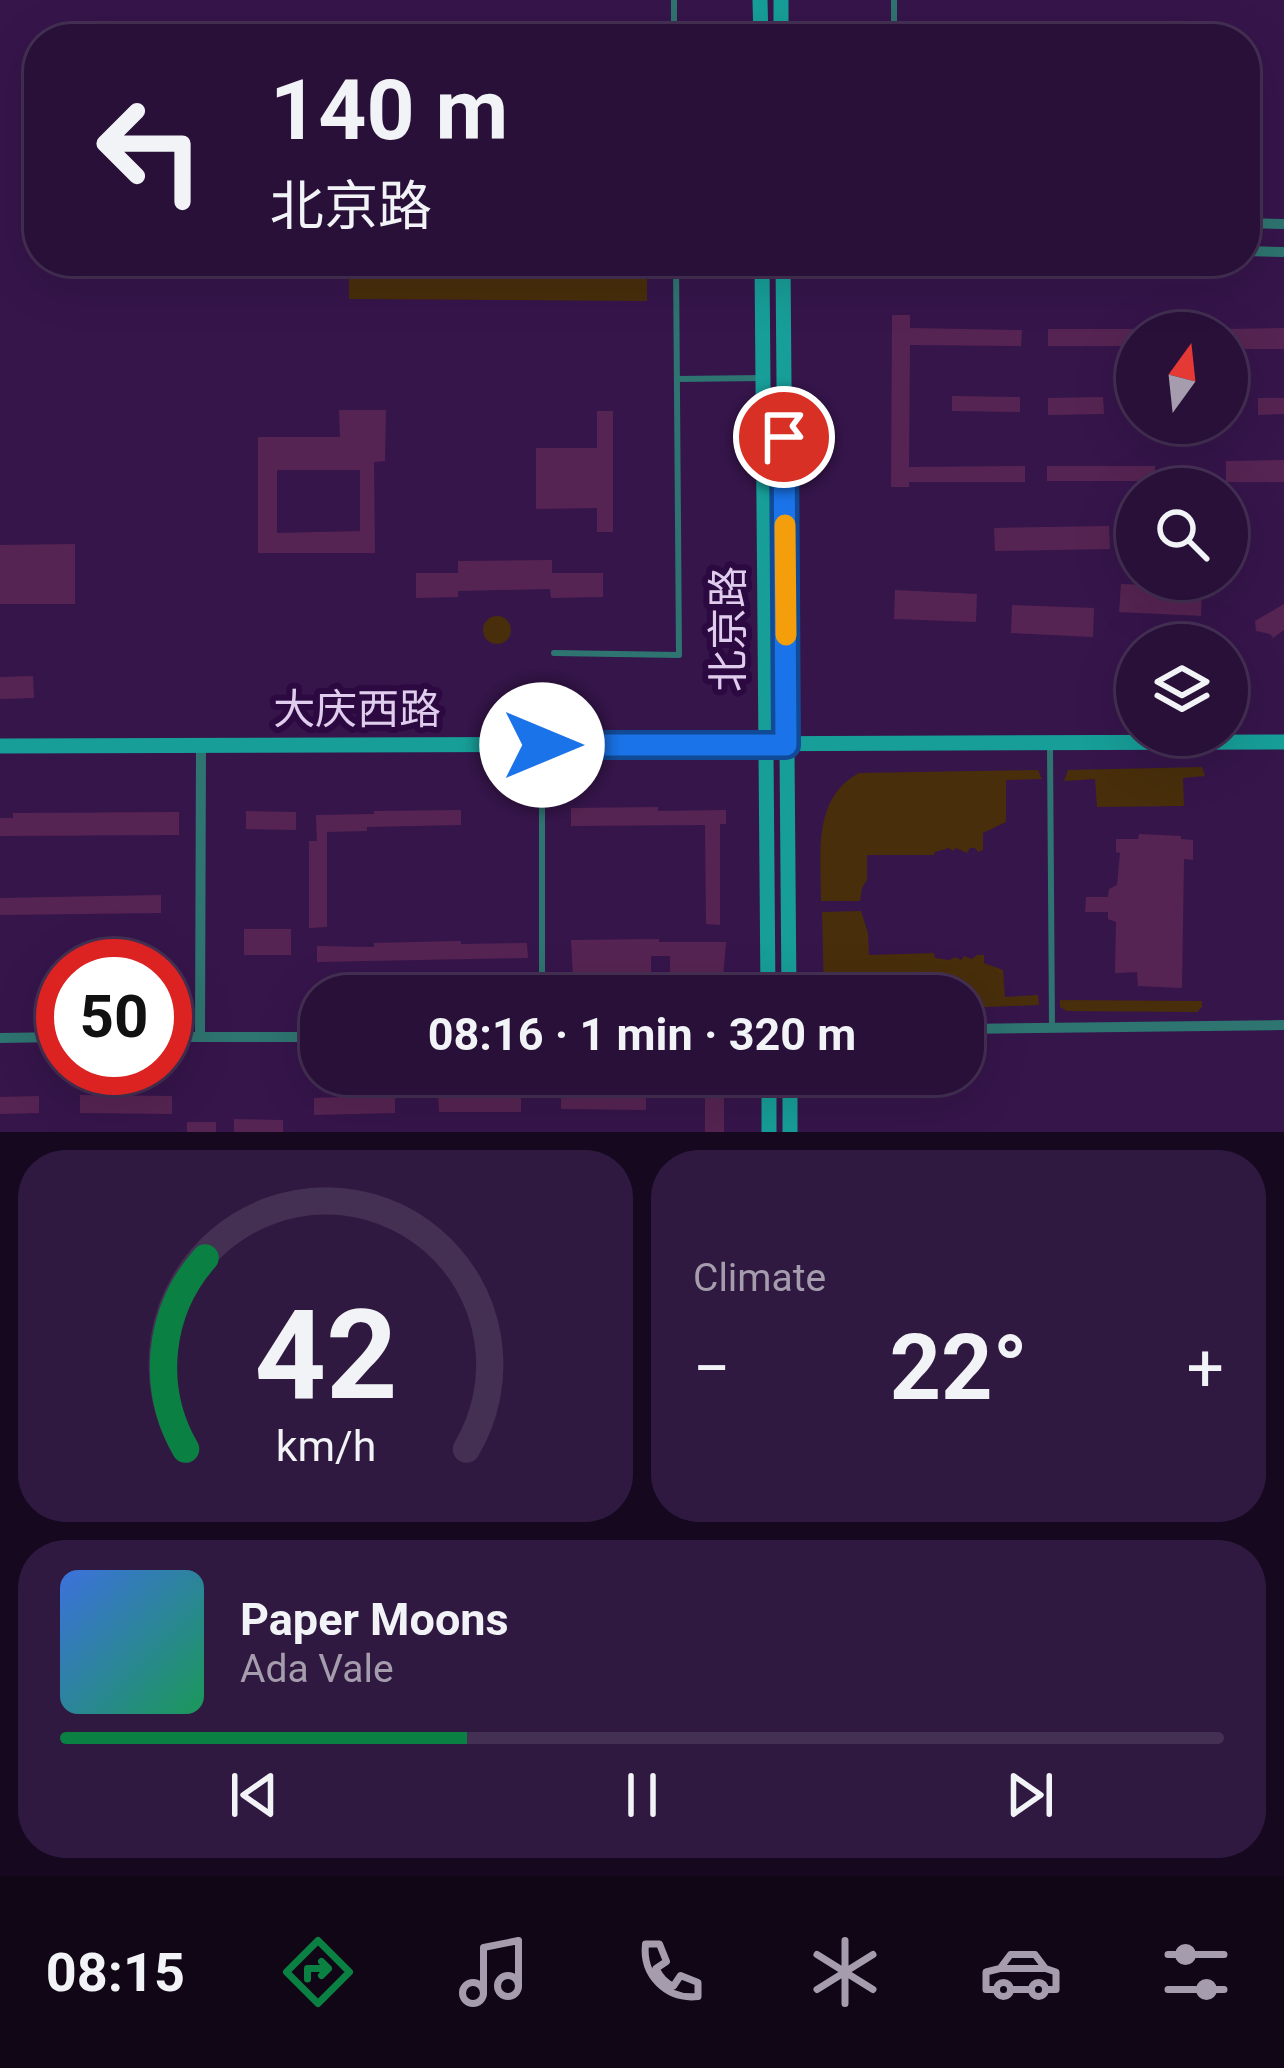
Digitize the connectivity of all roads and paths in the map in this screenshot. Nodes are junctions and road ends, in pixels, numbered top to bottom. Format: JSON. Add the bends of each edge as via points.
{"nodes":[{"id":1,"x":676,"y":276,"type":"edge"},
{"id":2,"x":762,"y":276,"type":"edge"},
{"id":3,"x":783,"y":276,"type":"edge"},
{"id":4,"x":763,"y":378,"type":"junction"},
{"id":5,"x":677,"y":379,"type":"junction"},
{"id":6,"x":554,"y":653,"type":"dead end"},
{"id":7,"x":1284,"y":742,"type":"edge"},
{"id":8,"x":1050,"y":743,"type":"junction"},
{"id":9,"x":201,"y":745,"type":"junction"},
{"id":10,"x":542,"y":745,"type":"junction"},
{"id":11,"x":765,"y":745,"type":"junction"},
{"id":12,"x":786,"y":745,"type":"junction"},
{"id":13,"x":0,"y":746,"type":"edge"},
{"id":14,"x":542,"y":975,"type":"edge"},
{"id":15,"x":768,"y":975,"type":"edge"},
{"id":16,"x":789,"y":975,"type":"edge"},
{"id":17,"x":1284,"y":1025,"type":"edge"},
{"id":18,"x":1052,"y":1027,"type":"junction"},
{"id":19,"x":984,"y":1029,"type":"edge"},
{"id":20,"x":300,"y":1036,"type":"edge"},
{"id":21,"x":36,"y":1037,"type":"edge"},
{"id":22,"x":192,"y":1037,"type":"edge"},
{"id":23,"x":200,"y":1037,"type":"junction"},
{"id":24,"x":0,"y":1038,"type":"edge"},
{"id":25,"x":769,"y":1095,"type":"edge"},
{"id":26,"x":790,"y":1095,"type":"edge"},
{"id":27,"x":770,"y":1132,"type":"edge"},
{"id":28,"x":790,"y":1132,"type":"edge"}],
"edges":[{"from":1,"to":5,"type":"lane"},
{"from":2,"to":4,"type":"main road","name":"北京路"},
{"from":3,"to":12,"type":"main road","name":"北京路"},
{"from":4,"to":5,"type":"lane"},
{"from":4,"to":11,"type":"main road","name":"北京路"},
{"from":5,"to":6,"type":"lane","via":[[679,655]]},
{"from":7,"to":8,"type":"main road","name":"大庆西路"},
{"from":8,"to":12,"type":"main road","name":"大庆西路"},
{"from":8,"to":18,"type":"lane"},
{"from":9,"to":10,"type":"main road","name":"大庆西路"},
{"from":9,"to":13,"type":"main road","name":"大庆西路"},
{"from":9,"to":23,"type":"street"},
{"from":10,"to":11,"type":"main road","name":"大庆西路"},
{"from":10,"to":14,"type":"lane"},
{"from":11,"to":12,"type":"main road","name":"大庆西路"},
{"from":11,"to":15,"type":"main road","name":"北京路"},
{"from":12,"to":16,"type":"main road","name":"北京路"},
{"from":17,"to":18,"type":"street"},
{"from":18,"to":19,"type":"street"},
{"from":20,"to":23,"type":"street"},
{"from":21,"to":24,"type":"street"},
{"from":22,"to":23,"type":"street"},
{"from":25,"to":27,"type":"main road"},
{"from":26,"to":28,"type":"main road"}]}
